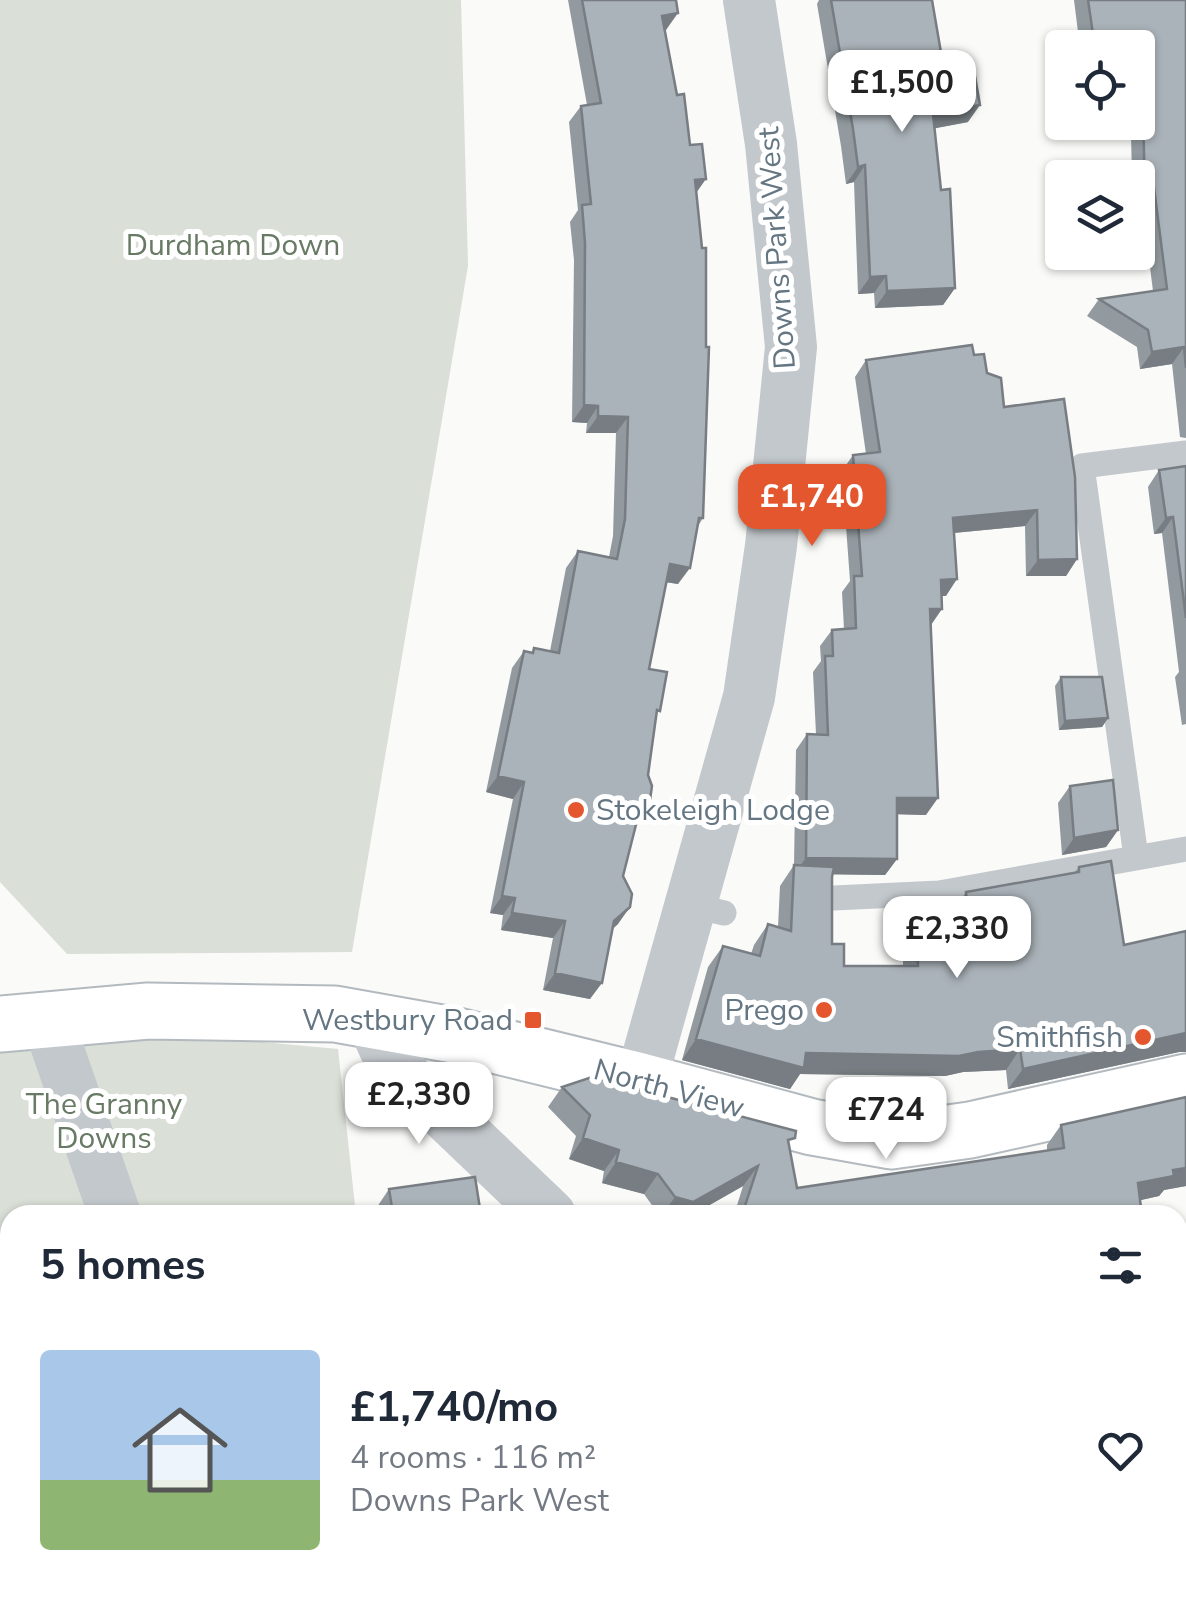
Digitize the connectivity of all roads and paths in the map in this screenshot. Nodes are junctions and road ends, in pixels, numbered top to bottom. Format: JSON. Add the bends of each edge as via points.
{"nodes":[{"id":1,"x":749,"y":0,"type":"edge"},
{"id":2,"x":1186,"y":452,"type":"edge"},
{"id":3,"x":1186,"y":849,"type":"edge"},
{"id":4,"x":1136,"y":857,"type":"junction"},
{"id":5,"x":834,"y":898,"type":"edge"},
{"id":6,"x":0,"y":983,"type":"edge"},
{"id":7,"x":148,"y":1011,"type":"junction"},
{"id":8,"x":372,"y":1020,"type":"junction"},
{"id":9,"x":24,"y":1022,"type":"edge"},
{"id":10,"x":641,"y":1081,"type":"junction"},
{"id":11,"x":1186,"y":1082,"type":"edge"},
{"id":12,"x":112,"y":1205,"type":"edge"},
{"id":13,"x":540,"y":1205,"type":"edge"}],
"edges":[{"from":1,"to":10,"type":"street","name":"Downs Park West","via":[[772,144],[791,348],[771,546],[707,909]]},
{"from":2,"to":4,"type":"lane","via":[[1082,466]]},
{"from":3,"to":4,"type":"lane"},
{"from":4,"to":5,"type":"lane","via":[[939,892]]},
{"from":6,"to":7,"type":"main road","name":"North View"},
{"from":7,"to":8,"type":"main road","name":"North View"},
{"from":7,"to":9,"type":"main road","name":"North View"},
{"from":8,"to":10,"type":"main road","name":"North View"},
{"from":8,"to":13,"type":"street","via":[[392,1064]]},
{"from":9,"to":12,"type":"street","via":[[74,1093]]},
{"from":10,"to":11,"type":"main road","name":"North View","via":[[892,1141]]}]}
